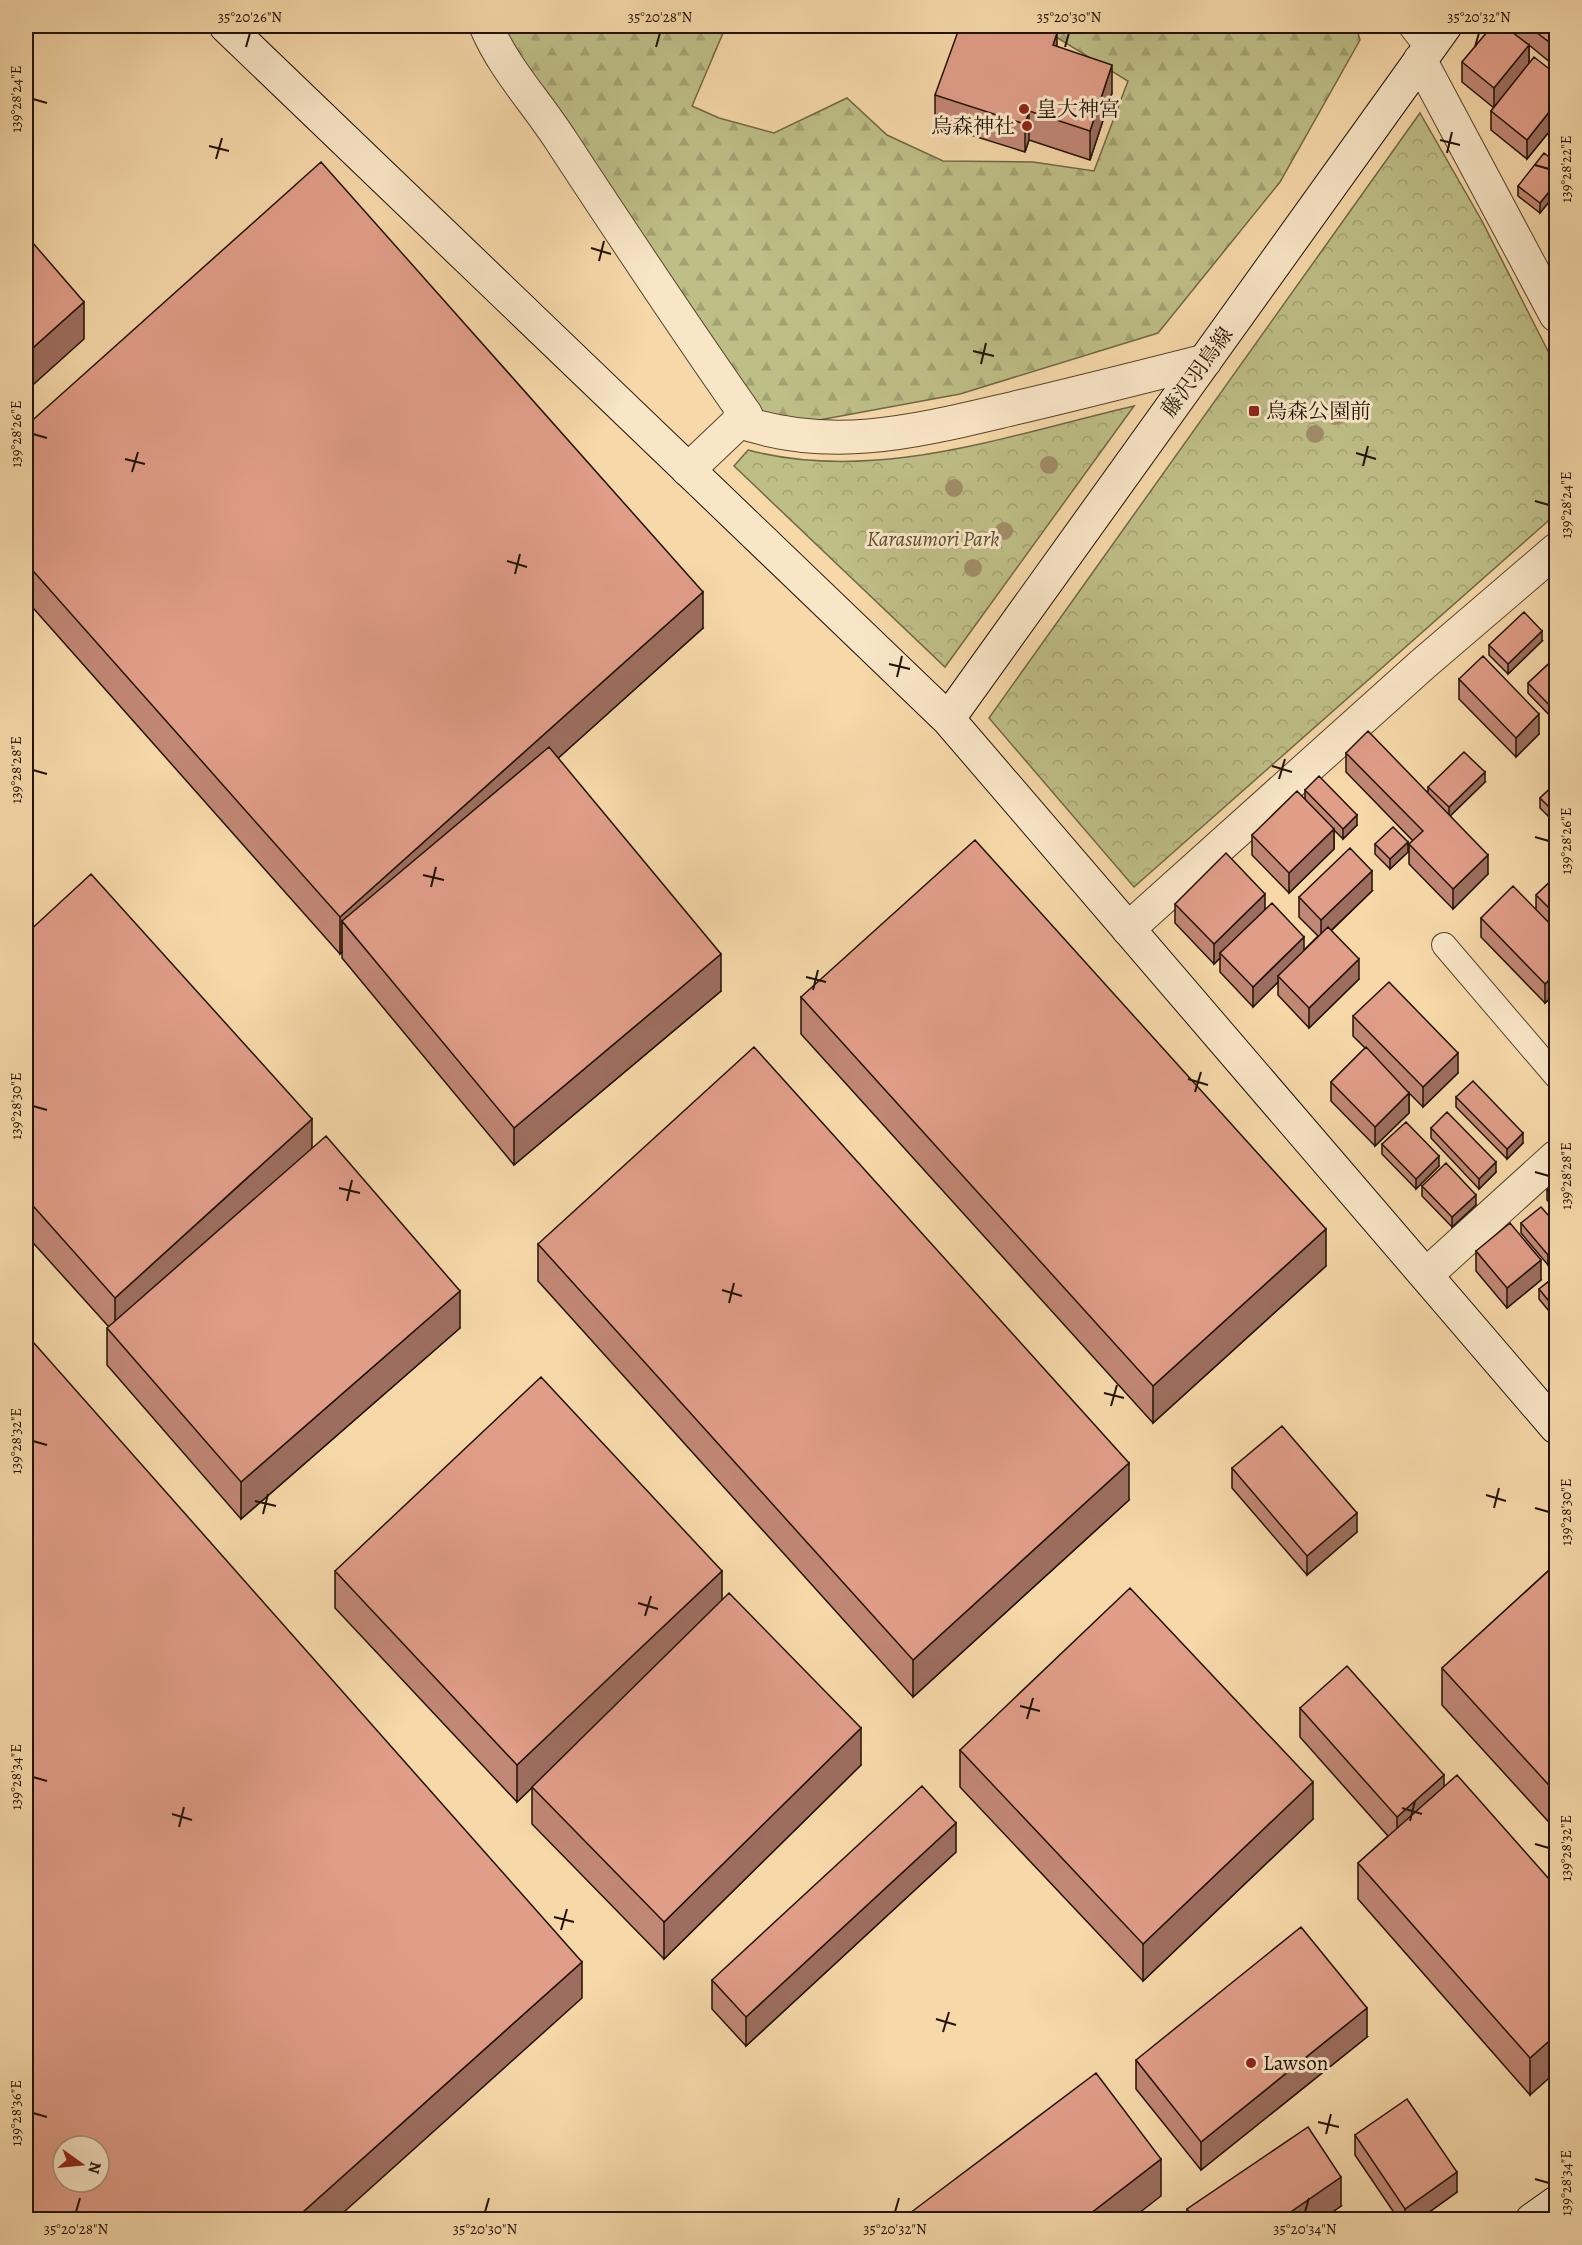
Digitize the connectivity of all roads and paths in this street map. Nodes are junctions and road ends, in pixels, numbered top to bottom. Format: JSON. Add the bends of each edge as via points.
{"nodes":[{"id":1,"x":226,"y":26,"type":"edge"},
{"id":2,"x":486,"y":26,"type":"edge"},
{"id":3,"x":1428,"y":39,"type":"edge"},
{"id":4,"x":1557,"y":315,"type":"edge"},
{"id":5,"x":1205,"y":361,"type":"junction"},
{"id":6,"x":738,"y":421,"type":"junction"},
{"id":7,"x":688,"y":470,"type":"junction"},
{"id":8,"x":1557,"y":550,"type":"edge"},
{"id":9,"x":948,"y":719,"type":"junction"},
{"id":10,"x":1128,"y":928,"type":"junction"},
{"id":11,"x":1444,"y":945,"type":"dead end"},
{"id":12,"x":1557,"y":1076,"type":"edge"},
{"id":13,"x":1557,"y":1157,"type":"edge"},
{"id":14,"x":1425,"y":1275,"type":"junction"},
{"id":15,"x":1557,"y":1427,"type":"edge"},
{"id":16,"x":1557,"y":2203,"type":"edge"},
{"id":17,"x":1532,"y":2220,"type":"edge"}],
"edges":[{"from":1,"to":7,"type":"street"},
{"from":2,"to":6,"type":"street","via":[[494,46],[746,415]]},
{"from":3,"to":4,"type":"street"},
{"from":3,"to":5,"type":"street","name":"藤沢羽鳥線"},
{"from":5,"to":6,"type":"street","via":[[928,428],[868,436],[811,438],[771,432]]},
{"from":5,"to":9,"type":"street","name":"藤沢羽鳥線"},
{"from":6,"to":7,"type":"street"},
{"from":7,"to":9,"type":"street"},
{"from":8,"to":10,"type":"street","via":[[1423,664]]},
{"from":9,"to":10,"type":"street"},
{"from":10,"to":14,"type":"street"},
{"from":11,"to":12,"type":"lane"},
{"from":13,"to":14,"type":"street"},
{"from":14,"to":15,"type":"street"},
{"from":16,"to":17,"type":"street"}]}
